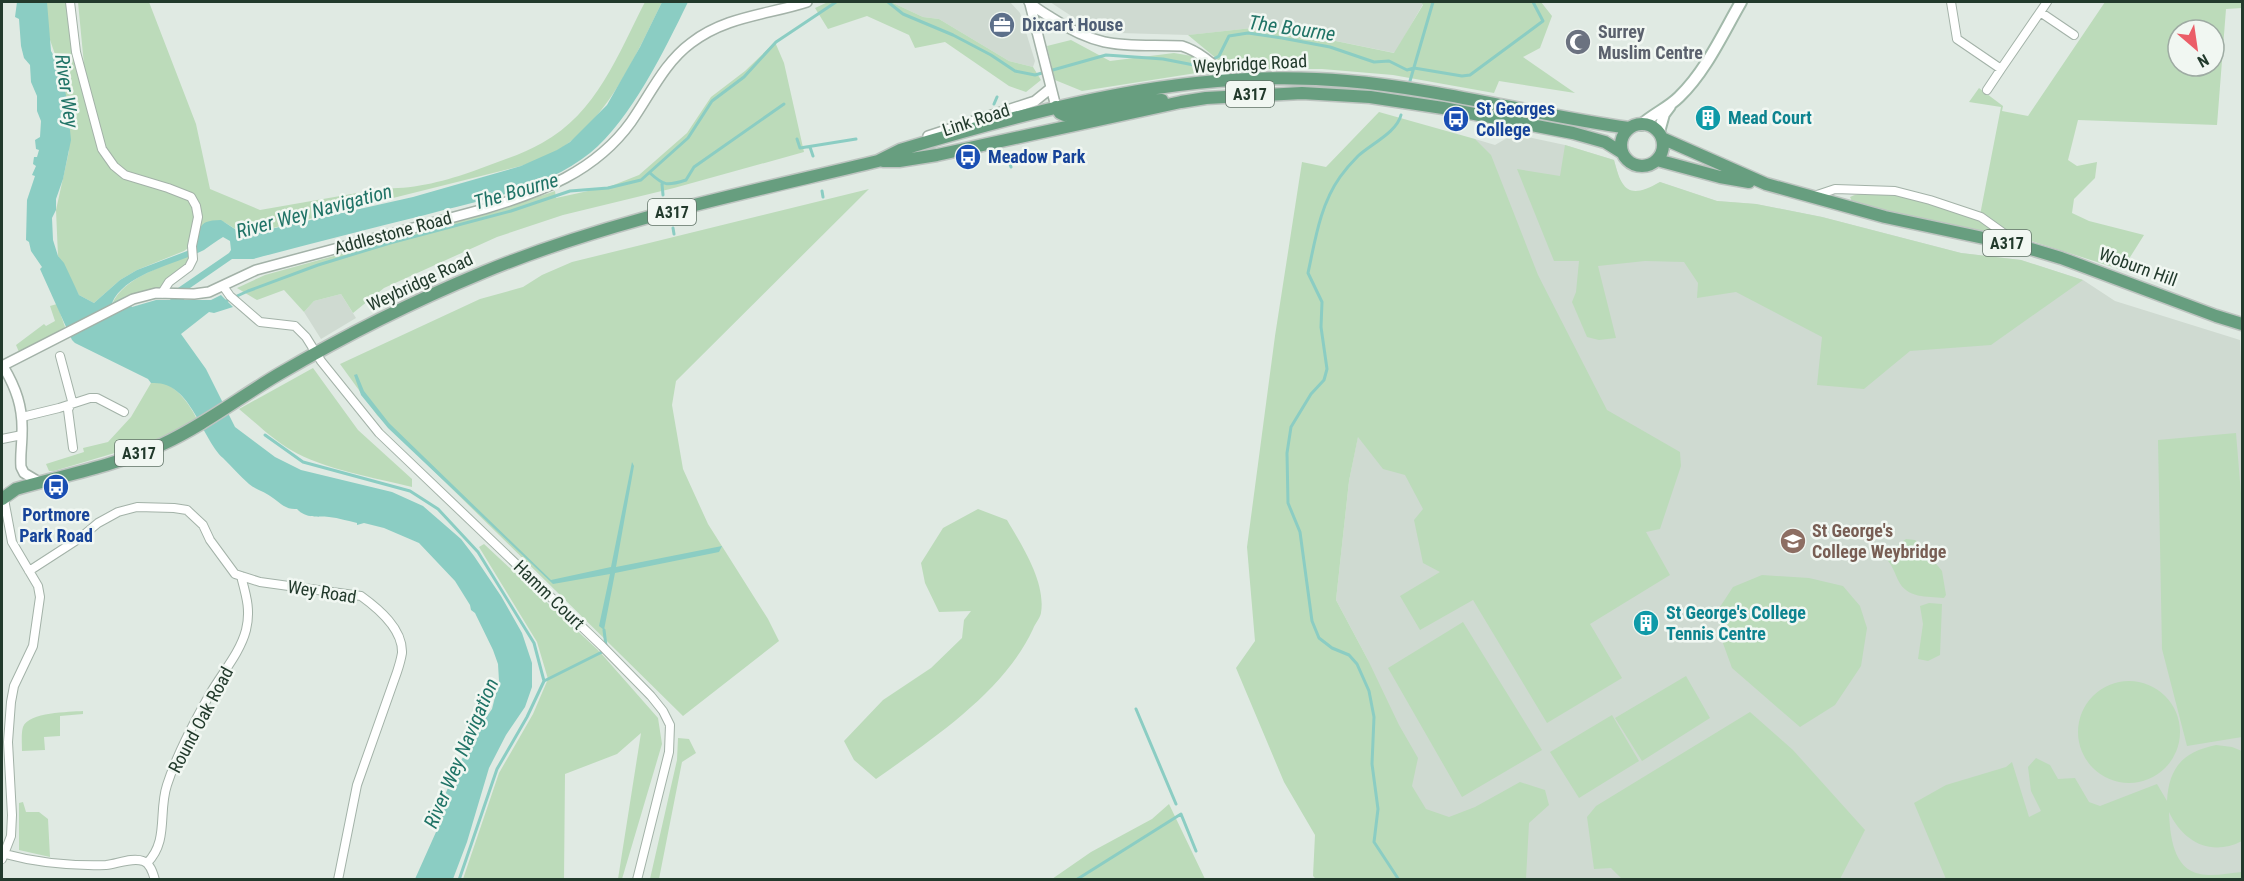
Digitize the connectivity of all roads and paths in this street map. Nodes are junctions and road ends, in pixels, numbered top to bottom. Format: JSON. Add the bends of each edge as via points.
{"nodes":[{"id":1,"x":70,"y":2,"type":"edge"},
{"id":2,"x":807,"y":2,"type":"edge"},
{"id":3,"x":1741,"y":2,"type":"edge"},
{"id":4,"x":1951,"y":2,"type":"edge"},
{"id":5,"x":2047,"y":2,"type":"edge"},
{"id":6,"x":1030,"y":3,"type":"edge"},
{"id":7,"x":2040,"y":12,"type":"junction"},
{"id":8,"x":2074,"y":34,"type":"dead end"},
{"id":9,"x":2001,"y":69,"type":"junction"},
{"id":10,"x":1228,"y":80,"type":"junction"},
{"id":11,"x":1051,"y":88,"type":"junction"},
{"id":12,"x":1987,"y":90,"type":"dead end"},
{"id":13,"x":1181,"y":102,"type":"junction"},
{"id":14,"x":1672,"y":103,"type":"junction"},
{"id":15,"x":1056,"y":107,"type":"junction"},
{"id":16,"x":1635,"y":126,"type":"junction"},
{"id":17,"x":1661,"y":136,"type":"junction"},
{"id":18,"x":900,"y":150,"type":"junction"},
{"id":19,"x":1621,"y":152,"type":"junction"},
{"id":20,"x":1657,"y":160,"type":"junction"},
{"id":21,"x":878,"y":161,"type":"junction"},
{"id":22,"x":1766,"y":184,"type":"junction"},
{"id":23,"x":1812,"y":197,"type":"junction"},
{"id":24,"x":2021,"y":246,"type":"junction"},
{"id":25,"x":223,"y":286,"type":"junction"},
{"id":26,"x":164,"y":293,"type":"junction"},
{"id":27,"x":2242,"y":324,"type":"edge"},
{"id":28,"x":316,"y":354,"type":"junction"},
{"id":29,"x":60,"y":356,"type":"dead end"},
{"id":30,"x":2,"y":366,"type":"edge"},
{"id":31,"x":69,"y":405,"type":"junction"},
{"id":32,"x":124,"y":412,"type":"dead end"},
{"id":33,"x":22,"y":417,"type":"junction"},
{"id":34,"x":22,"y":435,"type":"junction"},
{"id":35,"x":2,"y":439,"type":"edge"},
{"id":36,"x":73,"y":447,"type":"dead end"},
{"id":37,"x":39,"y":482,"type":"junction"},
{"id":38,"x":3,"y":499,"type":"edge"},
{"id":39,"x":29,"y":571,"type":"junction"},
{"id":40,"x":241,"y":576,"type":"junction"},
{"id":41,"x":5,"y":749,"type":"edge"},
{"id":42,"x":3,"y":856,"type":"edge"},
{"id":43,"x":147,"y":863,"type":"junction"},
{"id":44,"x":155,"y":879,"type":"edge"},
{"id":45,"x":338,"y":879,"type":"edge"},
{"id":46,"x":637,"y":879,"type":"edge"}],
"edges":[{"from":1,"to":26,"type":"street","via":[[76,52],[102,149],[125,175],[190,197],[196,206],[198,217],[189,267],[169,282]]},
{"from":2,"to":25,"type":"street","name":"Addlestone Road","via":[[730,21],[692,42],[669,65],[615,142],[589,165],[553,185],[519,199],[256,270]]},
{"from":3,"to":14,"type":"main road","via":[[1705,64]]},
{"from":4,"to":9,"type":"street","via":[[1957,39]]},
{"from":5,"to":7,"type":"street"},
{"from":6,"to":10,"type":"street","via":[[1065,27],[1111,45],[1182,46],[1202,54]]},
{"from":6,"to":11,"type":"street"},
{"from":7,"to":8,"type":"street"},
{"from":7,"to":9,"type":"street"},
{"from":9,"to":12,"type":"street"},
{"from":10,"to":15,"type":"main road","name":"Weybridge Road","number":"A317"},
{"from":10,"to":16,"type":"main road","name":"Weybridge Road","number":"A317","via":[[1301,78],[1388,85]]},
{"from":11,"to":15,"type":"street"},
{"from":11,"to":18,"type":"street","name":"Link Road","via":[[1035,101],[911,142]]},
{"from":13,"to":15,"type":"main road","via":[[1137,101],[1064,115]]},
{"from":13,"to":19,"type":"main road","name":"Weybridge Road","number":"A317","via":[[1273,93],[1370,97],[1573,133],[1605,142]]},
{"from":13,"to":21,"type":"main road","name":"Weybridge Road","number":"A317","via":[[937,155]]},
{"from":14,"to":16,"type":"main road"},
{"from":14,"to":17,"type":"main road","via":[[1664,114]]},
{"from":15,"to":18,"type":"main road","name":"Weybridge Road","number":"A317"},
{"from":16,"to":17,"type":"main road","via":[[1650,127]]},
{"from":16,"to":19,"type":"main road","via":[[1622,138]]},
{"from":17,"to":20,"type":"main road","via":[[1663,150]]},
{"from":17,"to":22,"type":"main road","name":"Woburn Hill","number":"A317"},
{"from":18,"to":21,"type":"main road","name":"Weybridge Road","number":"A317"},
{"from":19,"to":20,"type":"main road","via":[[1636,166]]},
{"from":20,"to":22,"type":"main road","name":"Woburn Hill","number":"A317","via":[[1720,177]]},
{"from":21,"to":28,"type":"main road","name":"Weybridge Road","number":"A317","via":[[654,216],[544,249],[410,305]]},
{"from":22,"to":23,"type":"main road","name":"Woburn Hill","number":"A317"},
{"from":23,"to":24,"type":"main road","name":"Woburn Hill","number":"A317"},
{"from":23,"to":24,"type":"street","name":"Woburn Hill","via":[[1835,189],[1895,191],[1981,217]]},
{"from":24,"to":27,"type":"main road","name":"Woburn Hill","number":"A317"},
{"from":25,"to":26,"type":"street","name":"Addlestone Road","via":[[194,294]]},
{"from":25,"to":28,"type":"street","name":"Hamm Court","via":[[237,303],[264,323],[295,326]]},
{"from":26,"to":30,"type":"street","name":"Addlestone Road","via":[[128,301]]},
{"from":28,"to":37,"type":"main road","name":"Weybridge Road","number":"A317","via":[[198,425],[142,452]]},
{"from":28,"to":46,"type":"street","name":"Hamm Court","via":[[379,433],[602,646],[663,711],[670,725],[669,752]]},
{"from":29,"to":31,"type":"street","via":[[72,401]]},
{"from":30,"to":33,"type":"street","via":[[18,394]]},
{"from":31,"to":32,"type":"street","via":[[97,398]]},
{"from":31,"to":33,"type":"street"},
{"from":31,"to":36,"type":"street"},
{"from":33,"to":34,"type":"street"},
{"from":34,"to":35,"type":"street"},
{"from":34,"to":37,"type":"street","via":[[21,467]]},
{"from":37,"to":38,"type":"main road","name":"Weybridge Road","number":"A317","via":[[16,489]]},
{"from":38,"to":39,"type":"street","via":[[12,542]]},
{"from":39,"to":40,"type":"street","via":[[118,512],[152,506],[187,510],[203,525],[235,574]]},
{"from":39,"to":41,"type":"street","via":[[40,591],[39,606],[33,646],[10,702]]},
{"from":40,"to":43,"type":"street","name":"Round Oak Road","via":[[250,610],[246,632],[201,710],[175,766],[166,787],[162,836]]},
{"from":40,"to":45,"type":"street","name":"Wey Road","via":[[362,597],[388,619],[400,642],[397,672],[357,785]]},
{"from":41,"to":42,"type":"street","via":[[12,814],[11,836]]},
{"from":42,"to":43,"type":"street","via":[[57,864],[109,865],[136,860]]},
{"from":43,"to":44,"type":"street"}]}
